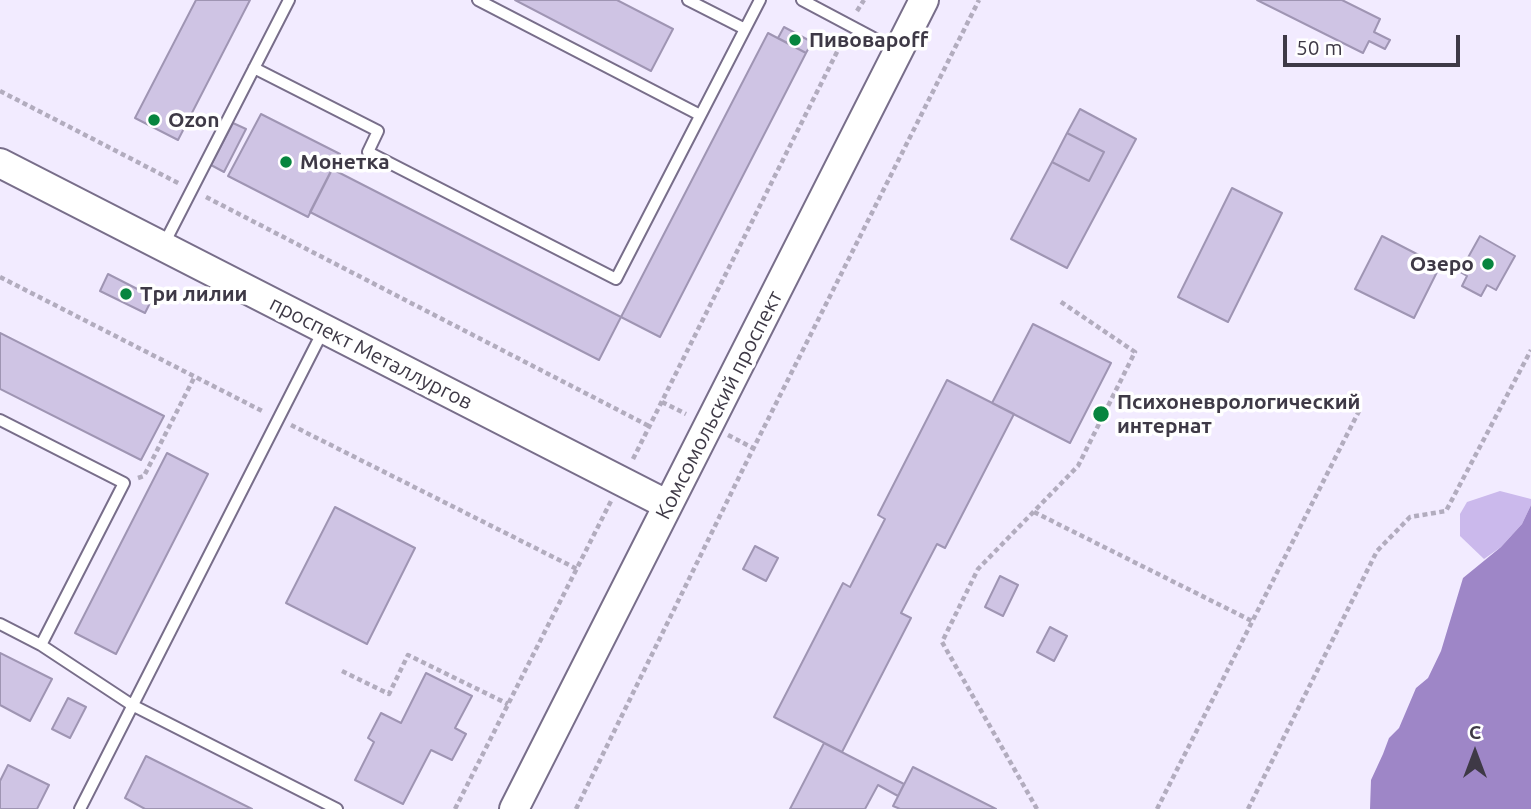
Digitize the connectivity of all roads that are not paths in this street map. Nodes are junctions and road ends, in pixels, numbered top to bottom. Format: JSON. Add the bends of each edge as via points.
{"nodes":[{"id":1,"x":289,"y":0,"type":"edge"},
{"id":2,"x":478,"y":0,"type":"edge"},
{"id":3,"x":688,"y":0,"type":"edge"},
{"id":4,"x":760,"y":0,"type":"edge"},
{"id":5,"x":802,"y":0,"type":"edge"},
{"id":6,"x":924,"y":0,"type":"edge"},
{"id":7,"x":745,"y":29,"type":"junction"},
{"id":8,"x":898,"y":51,"type":"junction"},
{"id":9,"x":254,"y":68,"type":"junction"},
{"id":10,"x":700,"y":115,"type":"junction"},
{"id":11,"x":0,"y":163,"type":"edge"},
{"id":12,"x":163,"y":246,"type":"junction"},
{"id":13,"x":324,"y":329,"type":"junction"},
{"id":14,"x":0,"y":421,"type":"edge"},
{"id":15,"x":668,"y":505,"type":"junction"},
{"id":16,"x":0,"y":624,"type":"edge"},
{"id":17,"x":41,"y":645,"type":"junction"},
{"id":18,"x":132,"y":705,"type":"junction"},
{"id":19,"x":80,"y":809,"type":"edge"},
{"id":20,"x":337,"y":809,"type":"edge"},
{"id":21,"x":514,"y":809,"type":"edge"}],
"edges":[{"from":1,"to":9,"type":"lane"},
{"from":2,"to":10,"type":"lane"},
{"from":3,"to":7,"type":"lane"},
{"from":4,"to":7,"type":"lane"},
{"from":5,"to":8,"type":"lane"},
{"from":6,"to":8,"type":"street","name":"Комсомольский проспект"},
{"from":7,"to":10,"type":"lane"},
{"from":8,"to":15,"type":"street","name":"Комсомольский проспект"},
{"from":9,"to":10,"type":"lane","via":[[378,131],[368,152],[616,279]]},
{"from":9,"to":12,"type":"lane"},
{"from":11,"to":12,"type":"street","name":"проспект Металлургов"},
{"from":12,"to":13,"type":"street","name":"проспект Металлургов"},
{"from":13,"to":15,"type":"street","name":"проспект Металлургов"},
{"from":13,"to":18,"type":"lane"},
{"from":14,"to":17,"type":"lane","via":[[124,483]]},
{"from":15,"to":21,"type":"street","name":"Комсомольский проспект"},
{"from":16,"to":17,"type":"lane"},
{"from":17,"to":18,"type":"lane"},
{"from":18,"to":19,"type":"lane"},
{"from":18,"to":20,"type":"lane"}]}
